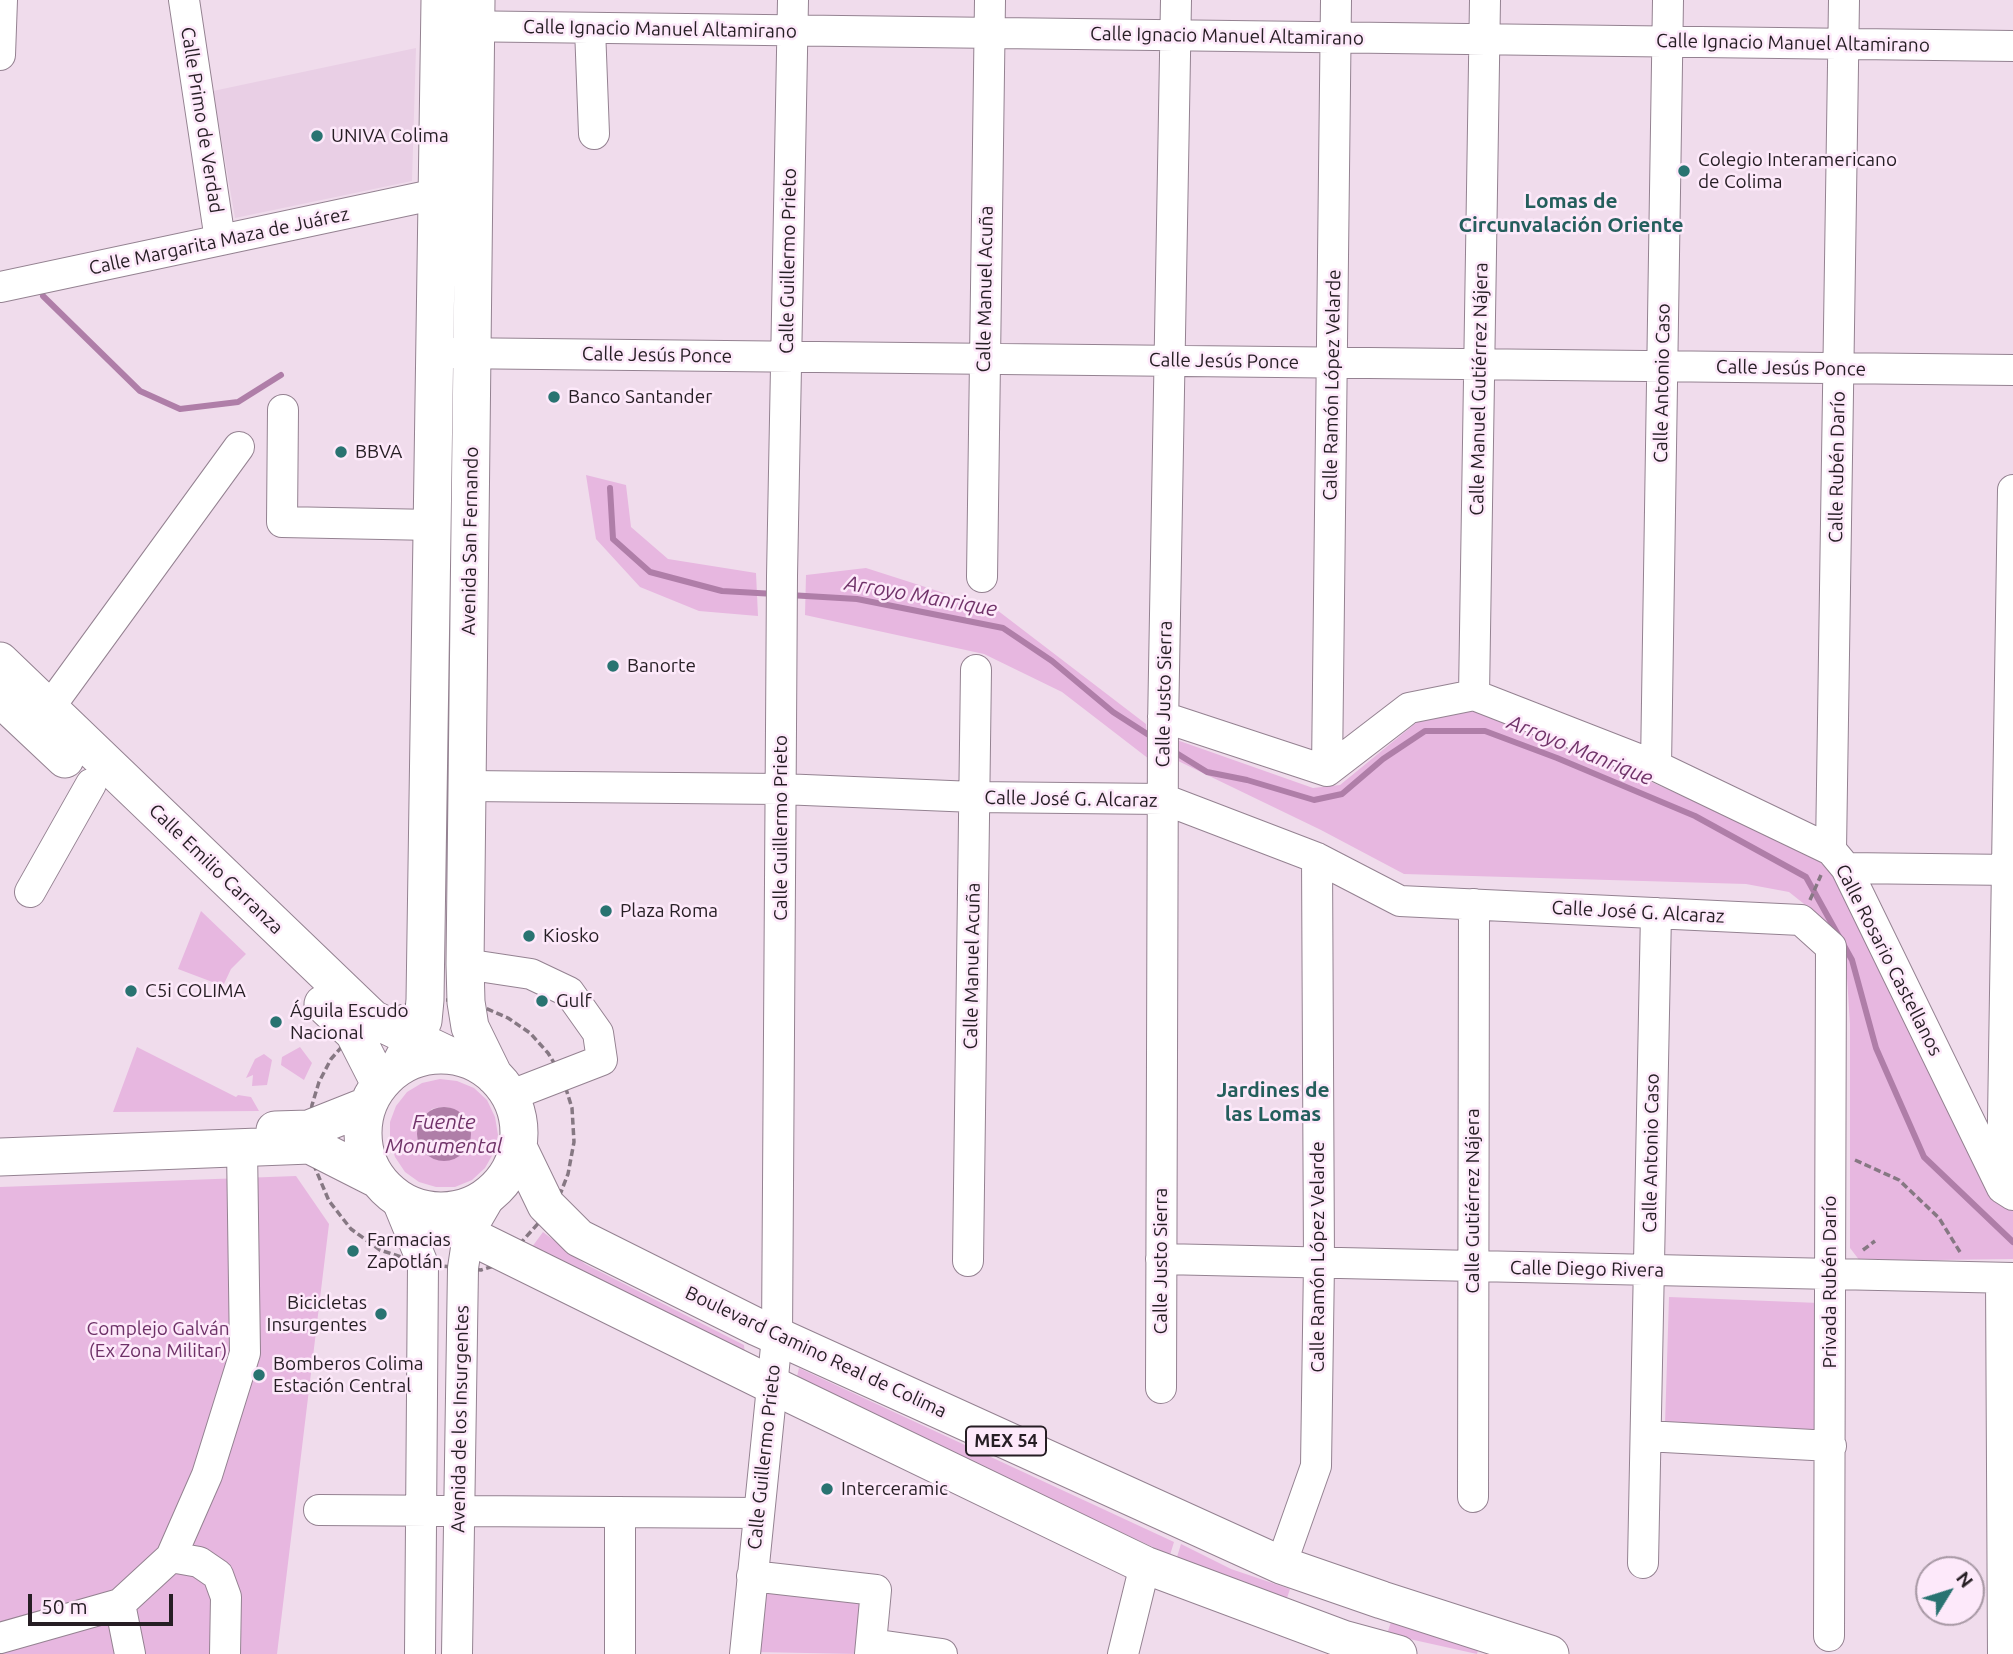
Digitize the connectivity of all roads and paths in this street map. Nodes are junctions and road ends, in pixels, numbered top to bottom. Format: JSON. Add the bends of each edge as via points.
{"nodes":[{"id":1,"x":184,"y":0,"type":"edge"},
{"id":2,"x":793,"y":0,"type":"edge"},
{"id":3,"x":990,"y":0,"type":"edge"},
{"id":4,"x":1176,"y":0,"type":"edge"},
{"id":5,"x":1336,"y":0,"type":"edge"},
{"id":6,"x":1485,"y":0,"type":"edge"},
{"id":7,"x":1668,"y":0,"type":"edge"},
{"id":8,"x":1844,"y":0,"type":"edge"},
{"id":9,"x":2,"y":9,"type":"edge"},
{"id":10,"x":458,"y":13,"type":"edge"},
{"id":11,"x":590,"y":28,"type":"junction"},
{"id":12,"x":792,"y":30,"type":"junction"},
{"id":13,"x":989,"y":33,"type":"junction"},
{"id":14,"x":1175,"y":35,"type":"junction"},
{"id":15,"x":1336,"y":37,"type":"junction"},
{"id":16,"x":1485,"y":39,"type":"junction"},
{"id":17,"x":1667,"y":41,"type":"junction"},
{"id":18,"x":1843,"y":44,"type":"junction"},
{"id":19,"x":2013,"y":46,"type":"edge"},
{"id":20,"x":0,"y":55,"type":"edge"},
{"id":21,"x":594,"y":134,"type":"dead end"},
{"id":22,"x":438,"y":194,"type":"junction"},
{"id":23,"x":220,"y":240,"type":"junction"},
{"id":24,"x":6,"y":286,"type":"edge"},
{"id":25,"x":435,"y":353,"type":"junction"},
{"id":26,"x":472,"y":353,"type":"junction"},
{"id":27,"x":786,"y":357,"type":"junction"},
{"id":28,"x":984,"y":359,"type":"junction"},
{"id":29,"x":1170,"y":361,"type":"junction"},
{"id":30,"x":1332,"y":363,"type":"junction"},
{"id":31,"x":1479,"y":364,"type":"junction"},
{"id":32,"x":1662,"y":366,"type":"junction"},
{"id":33,"x":1839,"y":368,"type":"junction"},
{"id":34,"x":2013,"y":370,"type":"edge"},
{"id":35,"x":283,"y":410,"type":"dead end"},
{"id":36,"x":239,"y":447,"type":"dead end"},
{"id":37,"x":2013,"y":490,"type":"edge"},
{"id":38,"x":433,"y":525,"type":"junction"},
{"id":39,"x":982,"y":578,"type":"dead end"},
{"id":40,"x":469,"y":649,"type":"junction"},
{"id":41,"x":431,"y":651,"type":"junction"},
{"id":42,"x":0,"y":661,"type":"edge"},
{"id":43,"x":976,"y":670,"type":"dead end"},
{"id":44,"x":1474,"y":695,"type":"junction"},
{"id":45,"x":0,"y":698,"type":"edge"},
{"id":46,"x":48,"y":708,"type":"junction"},
{"id":47,"x":1163,"y":721,"type":"junction"},
{"id":48,"x":1656,"y":766,"type":"junction"},
{"id":49,"x":1327,"y":771,"type":"junction"},
{"id":50,"x":91,"y":783,"type":"junction"},
{"id":51,"x":467,"y":786,"type":"junction"},
{"id":52,"x":781,"y":789,"type":"junction"},
{"id":53,"x":1163,"y":789,"type":"junction"},
{"id":54,"x":974,"y":797,"type":"junction"},
{"id":55,"x":1317,"y":858,"type":"junction"},
{"id":56,"x":1833,"y":865,"type":"junction"},
{"id":57,"x":2010,"y":870,"type":"edge"},
{"id":58,"x":30,"y":892,"type":"dead end"},
{"id":59,"x":1474,"y":904,"type":"junction"},
{"id":60,"x":1808,"y":905,"type":"dead end"},
{"id":61,"x":1656,"y":913,"type":"junction"},
{"id":62,"x":1816,"y":934,"type":"joint"},
{"id":63,"x":466,"y":964,"type":"junction"},
{"id":64,"x":425,"y":1000,"type":"junction"},
{"id":65,"x":466,"y":1002,"type":"junction"},
{"id":66,"x":363,"y":1026,"type":"junction"},
{"id":67,"x":390,"y":1074,"type":"junction"},
{"id":68,"x":562,"y":1076,"type":"junction"},
{"id":69,"x":501,"y":1086,"type":"junction"},
{"id":70,"x":310,"y":1137,"type":"junction"},
{"id":71,"x":0,"y":1139,"type":"edge"},
{"id":72,"x":242,"y":1147,"type":"junction"},
{"id":73,"x":518,"y":1147,"type":"junction"},
{"id":74,"x":1830,"y":1148,"type":"junction"},
{"id":75,"x":0,"y":1157,"type":"edge"},
{"id":76,"x":493,"y":1192,"type":"junction"},
{"id":77,"x":2008,"y":1192,"type":"edge"},
{"id":78,"x":398,"y":1195,"type":"junction"},
{"id":79,"x":551,"y":1209,"type":"junction"},
{"id":80,"x":466,"y":1251,"type":"junction"},
{"id":81,"x":510,"y":1255,"type":"junction"},
{"id":82,"x":1161,"y":1259,"type":"junction"},
{"id":83,"x":968,"y":1261,"type":"dead end"},
{"id":84,"x":1319,"y":1263,"type":"junction"},
{"id":85,"x":423,"y":1264,"type":"junction"},
{"id":86,"x":1473,"y":1266,"type":"junction"},
{"id":87,"x":1649,"y":1270,"type":"junction"},
{"id":88,"x":1830,"y":1274,"type":"junction"},
{"id":89,"x":1997,"y":1278,"type":"edge"},
{"id":90,"x":777,"y":1337,"type":"junction"},
{"id":91,"x":772,"y":1385,"type":"junction"},
{"id":92,"x":1161,"y":1388,"type":"dead end"},
{"id":93,"x":1646,"y":1436,"type":"junction"},
{"id":94,"x":1831,"y":1446,"type":"junction"},
{"id":95,"x":1473,"y":1497,"type":"dead end"},
{"id":96,"x":319,"y":1510,"type":"dead end"},
{"id":97,"x":421,"y":1510,"type":"junction"},
{"id":98,"x":458,"y":1511,"type":"junction"},
{"id":99,"x":620,"y":1512,"type":"junction"},
{"id":100,"x":759,"y":1513,"type":"junction"},
{"id":101,"x":2008,"y":1557,"type":"edge"},
{"id":102,"x":171,"y":1558,"type":"junction"},
{"id":103,"x":1643,"y":1563,"type":"dead end"},
{"id":104,"x":1145,"y":1565,"type":"junction"},
{"id":105,"x":1280,"y":1565,"type":"junction"},
{"id":106,"x":752,"y":1576,"type":"junction"},
{"id":107,"x":1322,"y":1579,"type":"junction"},
{"id":108,"x":1382,"y":1600,"type":"junction"},
{"id":109,"x":120,"y":1604,"type":"junction"},
{"id":110,"x":1300,"y":1622,"type":"junction"},
{"id":111,"x":1829,"y":1636,"type":"dead end"},
{"id":112,"x":0,"y":1638,"type":"edge"},
{"id":113,"x":870,"y":1649,"type":"edge"},
{"id":114,"x":1361,"y":1649,"type":"edge"},
{"id":115,"x":130,"y":1654,"type":"edge"},
{"id":116,"x":225,"y":1654,"type":"edge"},
{"id":117,"x":420,"y":1654,"type":"edge"},
{"id":118,"x":457,"y":1654,"type":"edge"},
{"id":119,"x":620,"y":1654,"type":"edge"},
{"id":120,"x":745,"y":1654,"type":"edge"},
{"id":121,"x":942,"y":1654,"type":"edge"},
{"id":122,"x":1123,"y":1654,"type":"edge"},
{"id":123,"x":1550,"y":1654,"type":"edge"},
{"id":124,"x":2003,"y":1654,"type":"edge"}],
"edges":[{"from":1,"to":23,"type":"street","name":"Calle Primo de Verdad"},
{"from":2,"to":12,"type":"street","name":"Calle Guillermo Prieto"},
{"from":3,"to":13,"type":"street","name":"Calle Manuel Acuña"},
{"from":4,"to":14,"type":"street","name":"Calle Justo Sierra"},
{"from":5,"to":15,"type":"street","name":"Calle Ramón López Velarde"},
{"from":6,"to":16,"type":"street","name":"Calle Manuel Gutiérrez Nájera"},
{"from":7,"to":17,"type":"street","name":"Calle Antonio Caso"},
{"from":8,"to":18,"type":"street","name":"Calle Rubén Darío"},
{"from":9,"to":20,"type":"street"},
{"from":10,"to":11,"type":"street","name":"Calle Ignacio Manuel Altamirano"},
{"from":10,"to":22,"type":"main road","name":"Avenida San Fernando"},
{"from":10,"to":26,"type":"main road","name":"Avenida San Fernando"},
{"from":11,"to":12,"type":"street","name":"Calle Ignacio Manuel Altamirano"},
{"from":11,"to":21,"type":"street"},
{"from":12,"to":13,"type":"street","name":"Calle Ignacio Manuel Altamirano"},
{"from":12,"to":27,"type":"street","name":"Calle Guillermo Prieto"},
{"from":13,"to":14,"type":"street","name":"Calle Ignacio Manuel Altamirano"},
{"from":13,"to":28,"type":"street","name":"Calle Manuel Acuña"},
{"from":14,"to":15,"type":"street","name":"Calle Ignacio Manuel Altamirano"},
{"from":14,"to":29,"type":"street","name":"Calle Justo Sierra"},
{"from":15,"to":16,"type":"street","name":"Calle Ignacio Manuel Altamirano"},
{"from":15,"to":30,"type":"street","name":"Calle Ramón López Velarde"},
{"from":16,"to":17,"type":"street","name":"Calle Ignacio Manuel Altamirano"},
{"from":16,"to":31,"type":"street","name":"Calle Manuel Gutiérrez Nájera"},
{"from":17,"to":18,"type":"street","name":"Calle Ignacio Manuel Altamirano"},
{"from":17,"to":32,"type":"street","name":"Calle Antonio Caso"},
{"from":18,"to":19,"type":"street","name":"Calle Ignacio Manuel Altamirano"},
{"from":18,"to":33,"type":"street","name":"Calle Rubén Darío"},
{"from":22,"to":23,"type":"street","name":"Calle Margarita Maza de Juárez"},
{"from":22,"to":25,"type":"main road","name":"Avenida San Fernando"},
{"from":23,"to":24,"type":"street","name":"Calle Margarita Maza de Juárez"},
{"from":25,"to":26,"type":"street","name":"Calle Jesús Ponce"},
{"from":25,"to":38,"type":"main road","name":"Avenida San Fernando"},
{"from":26,"to":27,"type":"street","name":"Calle Jesús Ponce"},
{"from":26,"to":40,"type":"main road","name":"Avenida San Fernando"},
{"from":27,"to":28,"type":"street","name":"Calle Jesús Ponce"},
{"from":27,"to":52,"type":"street","name":"Calle Guillermo Prieto"},
{"from":28,"to":29,"type":"street","name":"Calle Jesús Ponce"},
{"from":28,"to":39,"type":"street","name":"Calle Manuel Acuña"},
{"from":29,"to":30,"type":"street","name":"Calle Jesús Ponce"},
{"from":29,"to":47,"type":"street","name":"Calle Justo Sierra"},
{"from":30,"to":31,"type":"street","name":"Calle Jesús Ponce"},
{"from":30,"to":49,"type":"street","name":"Calle Ramón López Velarde"},
{"from":31,"to":32,"type":"street","name":"Calle Jesús Ponce"},
{"from":31,"to":44,"type":"street","name":"Calle Manuel Gutiérrez Nájera"},
{"from":32,"to":33,"type":"street","name":"Calle Jesús Ponce"},
{"from":32,"to":48,"type":"street","name":"Calle Antonio Caso"},
{"from":33,"to":34,"type":"street","name":"Calle Jesús Ponce"},
{"from":33,"to":56,"type":"street","name":"Calle Rubén Darío"},
{"from":35,"to":38,"type":"street","via":[[282,522]]},
{"from":36,"to":46,"type":"street"},
{"from":37,"to":57,"type":"street"},
{"from":38,"to":41,"type":"main road","name":"Avenida San Fernando"},
{"from":40,"to":41,"type":"main road"},
{"from":40,"to":51,"type":"main road","name":"Avenida San Fernando"},
{"from":41,"to":64,"type":"main road","name":"Avenida San Fernando"},
{"from":42,"to":46,"type":"main road","name":"Calle Emilio Carranza"},
{"from":43,"to":54,"type":"street","name":"Calle Manuel Acuña"},
{"from":44,"to":48,"type":"street","name":"Calle Rosario Castellanos"},
{"from":44,"to":49,"type":"street","via":[[1409,708]]},
{"from":45,"to":50,"type":"main road","name":"Calle Emilio Carranza"},
{"from":46,"to":66,"type":"main road","name":"Calle Emilio Carranza"},
{"from":47,"to":49,"type":"street"},
{"from":47,"to":53,"type":"street","name":"Calle Justo Sierra"},
{"from":48,"to":56,"type":"street","name":"Calle Rosario Castellanos"},
{"from":50,"to":58,"type":"street"},
{"from":50,"to":66,"type":"main road","name":"Calle Emilio Carranza"},
{"from":51,"to":52,"type":"street","name":"Calle José G. Alcaraz"},
{"from":51,"to":63,"type":"main road","name":"Avenida San Fernando"},
{"from":52,"to":54,"type":"street","name":"Calle José G. Alcaraz"},
{"from":52,"to":90,"type":"street","name":"Calle Guillermo Prieto"},
{"from":53,"to":54,"type":"street","name":"Calle José G. Alcaraz"},
{"from":53,"to":55,"type":"street","name":"Calle José G. Alcaraz"},
{"from":53,"to":82,"type":"street","name":"Calle Justo Sierra"},
{"from":54,"to":83,"type":"street","name":"Calle Manuel Acuña"},
{"from":55,"to":59,"type":"street","name":"Calle José G. Alcaraz","via":[[1400,901]]},
{"from":55,"to":84,"type":"street","name":"Calle Ramón López Velarde"},
{"from":56,"to":57,"type":"street"},
{"from":56,"to":60,"type":"path"},
{"from":56,"to":77,"type":"street","name":"Calle Rosario Castellanos"},
{"from":57,"to":77,"type":"street"},
{"from":59,"to":61,"type":"street","name":"Calle José G. Alcaraz"},
{"from":59,"to":86,"type":"street","name":"Calle Gutiérrez Nájera"},
{"from":61,"to":62,"type":"street","name":"Calle José G. Alcaraz","via":[[1801,920]]},
{"from":61,"to":87,"type":"street","name":"Calle Antonio Caso"},
{"from":62,"to":74,"type":"street","name":"Privada Rubén Darío","via":[[1831,947]]},
{"from":63,"to":65,"type":"main road","name":"Avenida San Fernando"},
{"from":63,"to":68,"type":"street","via":[[531,974],[569,992],[598,1032],[602,1060]]},
{"from":64,"to":65,"type":"path"},
{"from":64,"to":66,"type":"path","via":[[397,1007]]},
{"from":64,"to":67,"type":"main road","name":"Avenida San Fernando","via":[[423,1020]]},
{"from":65,"to":68,"type":"path","via":[[500,1014],[530,1033]]},
{"from":65,"to":69,"type":"main road","name":"Avenida San Fernando","via":[[470,1027]]},
{"from":66,"to":67,"type":"main road","name":"Calle Emilio Carranza"},
{"from":66,"to":67,"type":"main road","name":"Calle Emilio Carranza"},
{"from":66,"to":70,"type":"path","via":[[331,1059],[319,1082]]},
{"from":67,"to":69,"type":"main road","via":[[422,1057],[448,1055],[472,1062]]},
{"from":67,"to":70,"type":"main road"},
{"from":67,"to":78,"type":"main road","via":[[362,1131],[366,1156]]},
{"from":68,"to":69,"type":"street"},
{"from":68,"to":79,"type":"path","via":[[572,1108],[574,1142],[568,1174]]},
{"from":69,"to":73,"type":"main road","via":[[518,1121]]},
{"from":70,"to":71,"type":"main road"},
{"from":70,"to":72,"type":"main road"},
{"from":70,"to":78,"type":"main road"},
{"from":70,"to":85,"type":"path","via":[[314,1168],[329,1201],[351,1229],[380,1250]]},
{"from":72,"to":75,"type":"main road"},
{"from":72,"to":102,"type":"street","via":[[245,1353],[207,1475]]},
{"from":73,"to":76,"type":"main road","via":[[509,1172]]},
{"from":73,"to":79,"type":"main road","name":"Boulevard Camino Real de Colima","number":"MEX 54"},
{"from":74,"to":88,"type":"street","name":"Privada Rubén Darío"},
{"from":74,"to":89,"type":"path","via":[[1899,1180]]},
{"from":76,"to":78,"type":"main road","via":[[471,1206],[446,1212]]},
{"from":76,"to":80,"type":"street","name":"Avenida de los Insurgentes"},
{"from":78,"to":80,"type":"main road","number":"MEX 54"},
{"from":78,"to":85,"type":"street","name":"Avenida de los Insurgentes"},
{"from":79,"to":81,"type":"path"},
{"from":79,"to":90,"type":"main road","name":"Boulevard Camino Real de Colima","number":"MEX 54","via":[[579,1238]]},
{"from":80,"to":81,"type":"main road","number":"MEX 54"},
{"from":80,"to":81,"type":"path","via":[[481,1270]]},
{"from":80,"to":85,"type":"path"},
{"from":80,"to":98,"type":"street","name":"Avenida de los Insurgentes"},
{"from":81,"to":91,"type":"main road","number":"MEX 54"},
{"from":82,"to":84,"type":"street","name":"Calle Diego Rivera"},
{"from":82,"to":92,"type":"street","name":"Calle Justo Sierra"},
{"from":84,"to":86,"type":"street","name":"Calle Diego Rivera"},
{"from":84,"to":105,"type":"street","name":"Calle Ramón López Velarde","via":[[1316,1466]]},
{"from":85,"to":97,"type":"street","name":"Avenida de los Insurgentes"},
{"from":86,"to":87,"type":"street","name":"Calle Diego Rivera"},
{"from":86,"to":95,"type":"street","name":"Calle Gutiérrez Nájera"},
{"from":87,"to":88,"type":"street","name":"Calle Diego Rivera"},
{"from":87,"to":93,"type":"street","name":"Calle Antonio Caso"},
{"from":88,"to":89,"type":"street","name":"Calle Diego Rivera"},
{"from":88,"to":94,"type":"street","name":"Privada Rubén Darío"},
{"from":89,"to":101,"type":"street"},
{"from":90,"to":91,"type":"street","name":"Calle Guillermo Prieto"},
{"from":90,"to":105,"type":"main road","name":"Boulevard Camino Real de Colima","number":"MEX 54"},
{"from":91,"to":100,"type":"street","name":"Calle Guillermo Prieto"},
{"from":91,"to":104,"type":"main road","number":"MEX 54"},
{"from":93,"to":94,"type":"street"},
{"from":93,"to":103,"type":"street","name":"Calle Antonio Caso"},
{"from":94,"to":111,"type":"street","name":"Privada Rubén Darío"},
{"from":96,"to":97,"type":"street"},
{"from":97,"to":98,"type":"street"},
{"from":97,"to":117,"type":"street","name":"Avenida de los Insurgentes"},
{"from":98,"to":99,"type":"street"},
{"from":98,"to":118,"type":"street","name":"Avenida de los Insurgentes"},
{"from":99,"to":100,"type":"street"},
{"from":99,"to":119,"type":"street"},
{"from":100,"to":106,"type":"street","name":"Calle Guillermo Prieto"},
{"from":101,"to":124,"type":"street"},
{"from":102,"to":109,"type":"street"},
{"from":102,"to":116,"type":"street","via":[[199,1562],[218,1575],[226,1597]]},
{"from":104,"to":110,"type":"main road","number":"MEX 54"},
{"from":104,"to":122,"type":"street"},
{"from":105,"to":107,"type":"main road","name":"Boulevard Camino Real de Colima","number":"MEX 54"},
{"from":106,"to":113,"type":"street","via":[[876,1590]]},
{"from":106,"to":120,"type":"street","name":"Calle Guillermo Prieto"},
{"from":107,"to":108,"type":"main road","name":"Boulevard Camino Real de Colima","number":"MEX 54"},
{"from":107,"to":110,"type":"main road","via":[[1320,1605]]},
{"from":108,"to":114,"type":"main road","via":[[1368,1610],[1363,1621]]},
{"from":108,"to":123,"type":"main road","name":"Boulevard Camino Real de Colima","number":"MEX 54"},
{"from":109,"to":112,"type":"street"},
{"from":109,"to":115,"type":"street"},
{"from":110,"to":114,"type":"main road","number":"MEX 54"},
{"from":113,"to":121,"type":"street"}]}
